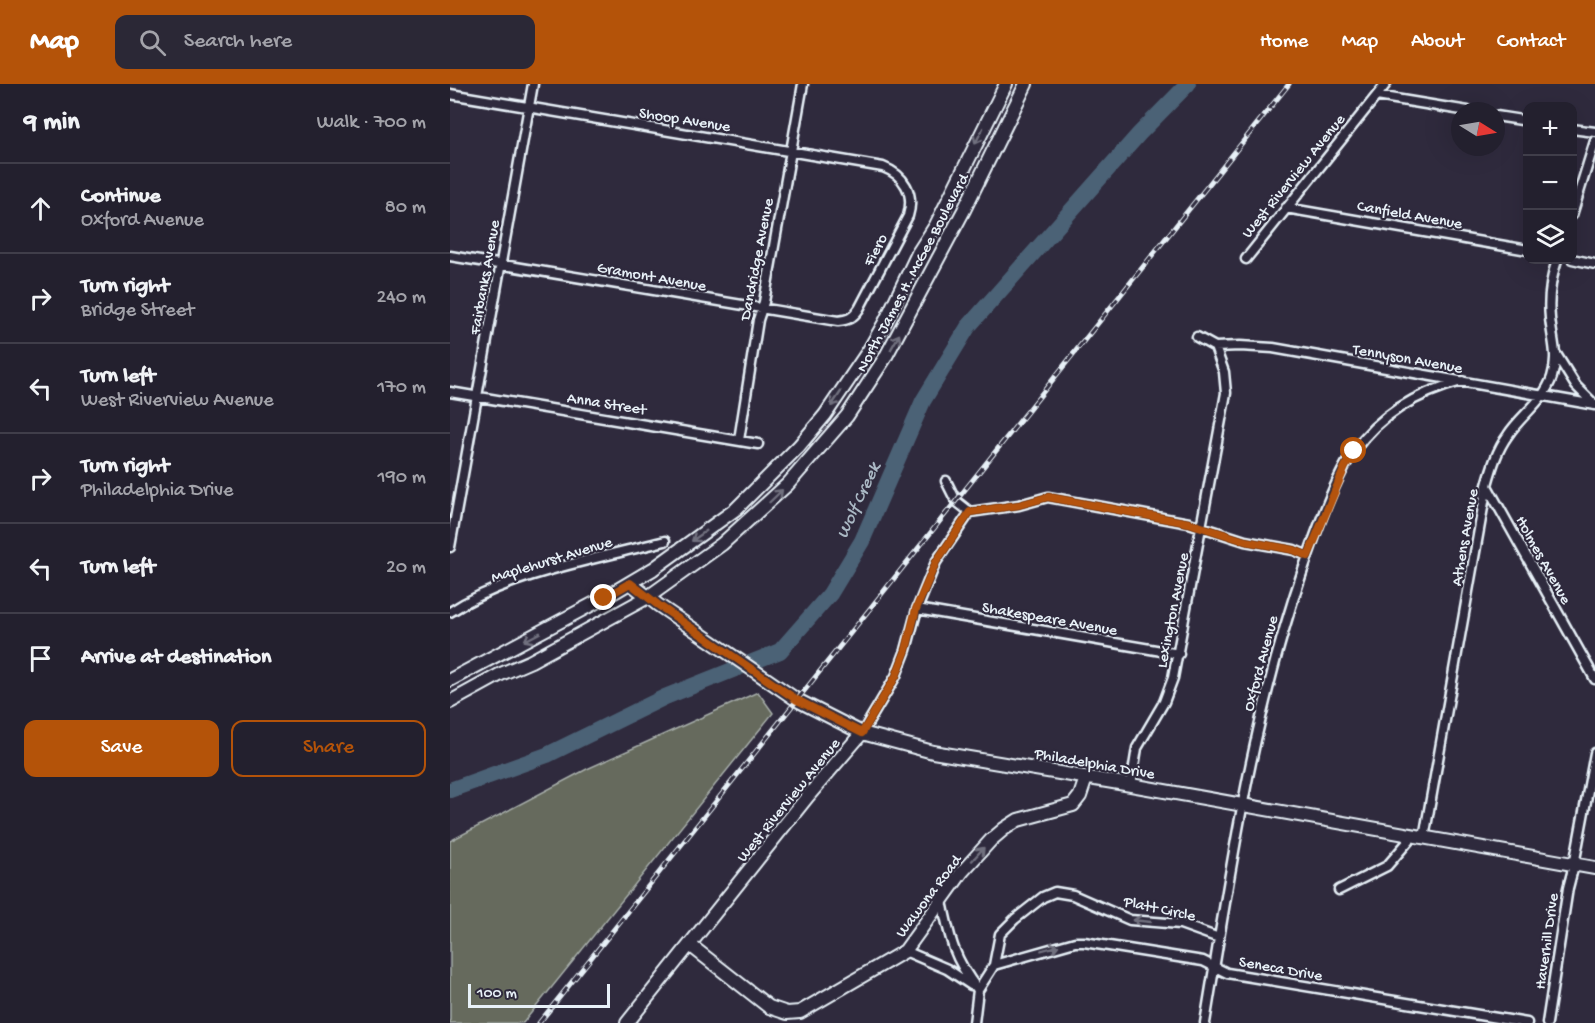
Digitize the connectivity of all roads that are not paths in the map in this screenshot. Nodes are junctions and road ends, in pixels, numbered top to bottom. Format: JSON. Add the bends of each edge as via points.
{"nodes":[{"id":1,"x":533,"y":84,"type":"edge"},
{"id":2,"x":803,"y":84,"type":"edge"},
{"id":3,"x":1006,"y":84,"type":"edge"},
{"id":4,"x":1026,"y":84,"type":"edge"},
{"id":5,"x":1386,"y":84,"type":"edge"},
{"id":6,"x":450,"y":94,"type":"edge"},
{"id":7,"x":1377,"y":96,"type":"junction"},
{"id":8,"x":529,"y":108,"type":"junction"},
{"id":9,"x":1451,"y":108,"type":"edge"},
{"id":10,"x":1505,"y":117,"type":"edge"},
{"id":11,"x":1523,"y":120,"type":"edge"},
{"id":12,"x":1577,"y":130,"type":"edge"},
{"id":13,"x":1595,"y":132,"type":"edge"},
{"id":14,"x":1595,"y":141,"type":"edge"},
{"id":15,"x":791,"y":151,"type":"junction"},
{"id":16,"x":907,"y":187,"type":"joint"},
{"id":17,"x":1286,"y":208,"type":"junction"},
{"id":18,"x":1574,"y":210,"type":"edge"},
{"id":19,"x":1523,"y":249,"type":"edge"},
{"id":20,"x":450,"y":256,"type":"edge"},
{"id":21,"x":1246,"y":258,"type":"dead end"},
{"id":22,"x":1577,"y":260,"type":"edge"},
{"id":23,"x":1556,"y":264,"type":"edge"},
{"id":24,"x":1595,"y":264,"type":"edge"},
{"id":25,"x":501,"y":265,"type":"junction"},
{"id":26,"x":762,"y":308,"type":"junction"},
{"id":27,"x":848,"y":319,"type":"joint"},
{"id":28,"x":1197,"y":337,"type":"dead end"},
{"id":29,"x":1215,"y":347,"type":"junction"},
{"id":30,"x":1557,"y":354,"type":"junction"},
{"id":31,"x":1462,"y":381,"type":"junction"},
{"id":32,"x":450,"y":392,"type":"edge"},
{"id":33,"x":478,"y":396,"type":"junction"},
{"id":34,"x":1541,"y":396,"type":"junction"},
{"id":35,"x":1595,"y":405,"type":"edge"},
{"id":36,"x":739,"y":440,"type":"junction"},
{"id":37,"x":758,"y":444,"type":"dead end"},
{"id":38,"x":946,"y":481,"type":"dead end"},
{"id":39,"x":1487,"y":485,"type":"junction"},
{"id":40,"x":454,"y":506,"type":"edge"},
{"id":41,"x":970,"y":512,"type":"junction"},
{"id":42,"x":1201,"y":527,"type":"junction"},
{"id":43,"x":665,"y":541,"type":"dead end"},
{"id":44,"x":450,"y":547,"type":"edge"},
{"id":45,"x":1308,"y":556,"type":"junction"},
{"id":46,"x":630,"y":583,"type":"junction"},
{"id":47,"x":648,"y":597,"type":"junction"},
{"id":48,"x":916,"y":609,"type":"junction"},
{"id":49,"x":450,"y":612,"type":"edge"},
{"id":50,"x":1179,"y":654,"type":"junction"},
{"id":51,"x":1595,"y":680,"type":"edge"},
{"id":52,"x":450,"y":681,"type":"edge"},
{"id":53,"x":450,"y":702,"type":"edge"},
{"id":54,"x":862,"y":733,"type":"junction"},
{"id":55,"x":1595,"y":753,"type":"edge"},
{"id":56,"x":1086,"y":778,"type":"junction"},
{"id":57,"x":1131,"y":785,"type":"junction"},
{"id":58,"x":1242,"y":805,"type":"junction"},
{"id":59,"x":1418,"y":838,"type":"junction"},
{"id":60,"x":1574,"y":865,"type":"junction"},
{"id":61,"x":1595,"y":868,"type":"edge"},
{"id":62,"x":1339,"y":890,"type":"dead end"},
{"id":63,"x":942,"y":901,"type":"junction"},
{"id":64,"x":1219,"y":938,"type":"junction"},
{"id":65,"x":690,"y":945,"type":"junction"},
{"id":66,"x":905,"y":951,"type":"junction"},
{"id":67,"x":994,"y":965,"type":"junction"},
{"id":68,"x":1214,"y":966,"type":"junction"},
{"id":69,"x":978,"y":990,"type":"junction"},
{"id":70,"x":801,"y":1017,"type":"edge"},
{"id":71,"x":627,"y":1023,"type":"edge"},
{"id":72,"x":974,"y":1023,"type":"edge"},
{"id":73,"x":1204,"y":1023,"type":"edge"},
{"id":74,"x":1527,"y":1023,"type":"edge"},
{"id":75,"x":1547,"y":1023,"type":"edge"}],
"edges":[{"from":1,"to":8,"type":"street","name":"Fairbanks Avenue"},
{"from":2,"to":15,"type":"street","name":"Dandridge Avenue"},
{"from":3,"to":46,"type":"main road","name":"North James H. McGee Boulevard","one_way":true,"via":[[885,322],[825,416],[736,509]]},
{"from":47,"to":4,"type":"main road","name":"North James H. McGee Boulevard","one_way":true,"via":[[757,514],[847,416],[898,335]]},
{"from":5,"to":7,"type":"street","name":"West Riverview Avenue"},
{"from":6,"to":8,"type":"street","name":"Shoop Avenue"},
{"from":7,"to":9,"type":"street"},
{"from":7,"to":17,"type":"street","name":"West Riverview Avenue"},
{"from":8,"to":15,"type":"street","name":"Shoop Avenue"},
{"from":8,"to":25,"type":"street","name":"Fairbanks Avenue"},
{"from":10,"to":11,"type":"street"},
{"from":12,"to":13,"type":"street"},
{"from":14,"to":18,"type":"street"},
{"from":15,"to":16,"type":"street","name":"Shoop Avenue","via":[[883,167],[897,174]]},
{"from":15,"to":26,"type":"street","name":"Dandridge Avenue"},
{"from":16,"to":27,"type":"street","name":"Fiero","via":[[911,200],[908,216],[859,309]]},
{"from":17,"to":19,"type":"street","name":"Canfield Avenue"},
{"from":17,"to":21,"type":"street","name":"West Riverview Avenue"},
{"from":20,"to":25,"type":"street","name":"Gramont Avenue"},
{"from":22,"to":24,"type":"street"},
{"from":23,"to":30,"type":"street","name":"Athens Avenue","via":[[1550,319]]},
{"from":25,"to":26,"type":"street","name":"Gramont Avenue"},
{"from":25,"to":33,"type":"street","name":"Fairbanks Avenue"},
{"from":26,"to":27,"type":"street","name":"Gramont Avenue","via":[[838,321]]},
{"from":26,"to":36,"type":"street","name":"Dandridge Avenue"},
{"from":28,"to":29,"type":"street"},
{"from":29,"to":31,"type":"street","name":"Tennyson Avenue","via":[[1274,348]]},
{"from":29,"to":42,"type":"street","name":"Lexington Avenue","via":[[1226,393]]},
{"from":30,"to":34,"type":"street","name":"Athens Avenue","via":[[1551,381]]},
{"from":30,"to":35,"type":"street","via":[[1576,386]]},
{"from":31,"to":34,"type":"street","name":"Tennyson Avenue"},
{"from":31,"to":45,"type":"street","name":"Oxford Avenue","via":[[1437,388],[1406,404],[1370,432],[1345,467]]},
{"from":32,"to":33,"type":"street","name":"Anna Street"},
{"from":33,"to":36,"type":"street","name":"Anna Street"},
{"from":33,"to":40,"type":"street","name":"Fairbanks Avenue"},
{"from":34,"to":35,"type":"street","name":"Tennyson Avenue"},
{"from":34,"to":39,"type":"street","name":"Athens Avenue","via":[[1501,445]]},
{"from":36,"to":37,"type":"street","name":"Anna Street"},
{"from":38,"to":41,"type":"street","via":[[956,501]]},
{"from":39,"to":51,"type":"street","name":"Holmes Avenue"},
{"from":39,"to":59,"type":"street","name":"Athens Avenue"},
{"from":40,"to":44,"type":"street","name":"Fairbanks Avenue"},
{"from":41,"to":42,"type":"street","via":[[1048,497]]},
{"from":41,"to":48,"type":"street","name":"West Riverview Avenue","via":[[936,562]]},
{"from":42,"to":45,"type":"street"},
{"from":42,"to":50,"type":"street","name":"Lexington Avenue"},
{"from":43,"to":49,"type":"street","name":"Maplehurst Avenue","via":[[552,570],[470,599]]},
{"from":45,"to":58,"type":"street","name":"Oxford Avenue","via":[[1267,687]]},
{"from":46,"to":47,"type":"main road","name":"Philadelphia Drive"},
{"from":46,"to":52,"type":"main road","name":"North James H. McGee Boulevard","one_way":true},
{"from":47,"to":53,"type":"main road","name":"North James H. McGee Boulevard"},
{"from":47,"to":54,"type":"main road","name":"Philadelphia Drive","via":[[797,700]]},
{"from":48,"to":50,"type":"street","name":"Shakespeare Avenue"},
{"from":48,"to":54,"type":"street","name":"West Riverview Avenue","via":[[896,676]]},
{"from":50,"to":57,"type":"street","name":"Lexington Avenue","via":[[1164,702],[1137,748]]},
{"from":54,"to":56,"type":"main road","name":"Philadelphia Drive","via":[[933,752]]},
{"from":54,"to":65,"type":"main road","name":"West Riverview Avenue"},
{"from":55,"to":60,"type":"street"},
{"from":56,"to":57,"type":"main road","name":"Philadelphia Drive"},
{"from":63,"to":56,"type":"main road","name":"Wawona Road","one_way":true,"via":[[962,872],[1004,829],[1035,815],[1073,805]]},
{"from":57,"to":58,"type":"main road","name":"Philadelphia Drive"},
{"from":58,"to":59,"type":"main road","name":"Philadelphia Drive"},
{"from":58,"to":64,"type":"street","name":"Oxford Avenue"},
{"from":59,"to":60,"type":"main road","name":"Philadelphia Drive"},
{"from":59,"to":62,"type":"street","via":[[1388,866]]},
{"from":60,"to":61,"type":"main road","name":"Philadelphia Drive"},
{"from":60,"to":75,"type":"street","name":"Haverhill Drive"},
{"from":63,"to":66,"type":"main road","name":"Wawona Road"},
{"from":63,"to":69,"type":"street","via":[[955,954]]},
{"from":64,"to":67,"type":"street","name":"Platt Circle","one_way":true,"via":[[1180,924],[1130,920],[1073,895],[1055,892],[1043,897],[1000,934]]},
{"from":64,"to":68,"type":"street","name":"Oxford Avenue"},
{"from":65,"to":70,"type":"main road","name":"Wawona Road","via":[[769,1007]]},
{"from":65,"to":71,"type":"main road","name":"West Riverview Avenue"},
{"from":66,"to":69,"type":"street","via":[[947,969]]},
{"from":66,"to":70,"type":"main road","name":"Wawona Road"},
{"from":67,"to":68,"type":"street","name":"Seneca Drive","one_way":true,"via":[[1084,942]]},
{"from":67,"to":69,"type":"street"},
{"from":68,"to":73,"type":"street","name":"Oxford Avenue"},
{"from":68,"to":74,"type":"street","name":"Seneca Drive","via":[[1227,973]]},
{"from":69,"to":72,"type":"street"}]}
